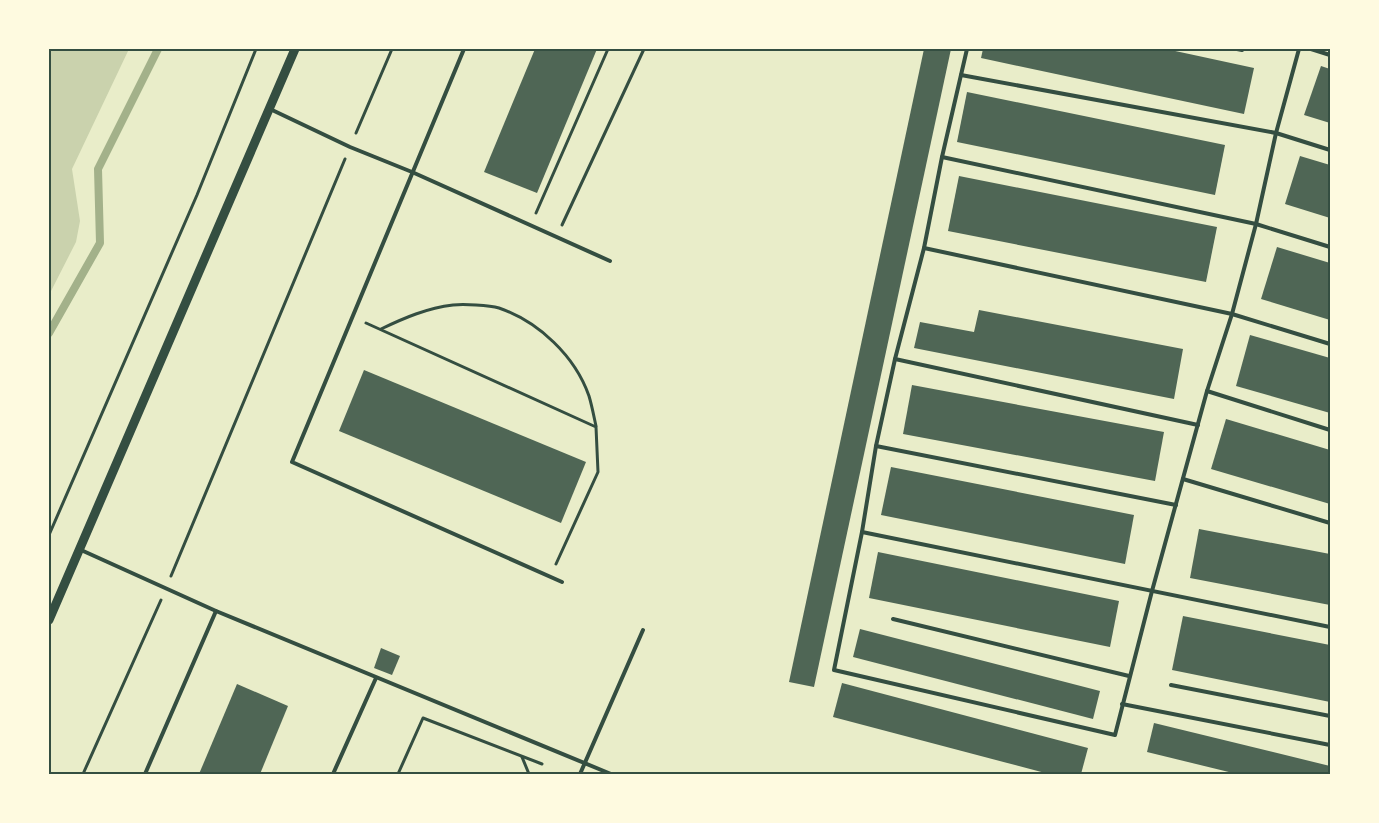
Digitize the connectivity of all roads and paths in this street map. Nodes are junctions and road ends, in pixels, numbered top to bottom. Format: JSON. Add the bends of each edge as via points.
{"nodes":[{"id":1,"x":256,"y":49,"type":"edge"},
{"id":2,"x":295,"y":49,"type":"edge"},
{"id":3,"x":392,"y":49,"type":"edge"},
{"id":4,"x":464,"y":49,"type":"edge"},
{"id":5,"x":608,"y":49,"type":"edge"},
{"id":6,"x":644,"y":49,"type":"edge"},
{"id":7,"x":967,"y":49,"type":"edge"},
{"id":8,"x":1237,"y":49,"type":"edge"},
{"id":9,"x":1298,"y":49,"type":"edge"},
{"id":10,"x":1311,"y":49,"type":"edge"},
{"id":11,"x":1242,"y":50,"type":"dead end"},
{"id":12,"x":1330,"y":55,"type":"edge"},
{"id":13,"x":961,"y":75,"type":"junction"},
{"id":14,"x":270,"y":109,"type":"junction"},
{"id":15,"x":1276,"y":133,"type":"junction"},
{"id":16,"x":350,"y":146,"type":"junction"},
{"id":17,"x":1330,"y":150,"type":"edge"},
{"id":18,"x":942,"y":157,"type":"junction"},
{"id":19,"x":412,"y":172,"type":"junction"},
{"id":20,"x":1256,"y":224,"type":"junction"},
{"id":21,"x":531,"y":225,"type":"junction"},
{"id":22,"x":557,"y":237,"type":"junction"},
{"id":23,"x":924,"y":248,"type":"junction"},
{"id":24,"x":1330,"y":248,"type":"edge"},
{"id":25,"x":610,"y":261,"type":"dead end"},
{"id":26,"x":1232,"y":314,"type":"junction"},
{"id":27,"x":352,"y":317,"type":"junction"},
{"id":28,"x":380,"y":329,"type":"junction"},
{"id":29,"x":1330,"y":344,"type":"edge"},
{"id":30,"x":895,"y":359,"type":"junction"},
{"id":31,"x":1207,"y":390,"type":"junction"},
{"id":32,"x":1198,"y":425,"type":"junction"},
{"id":33,"x":596,"y":426,"type":"junction"},
{"id":34,"x":1330,"y":430,"type":"edge"},
{"id":35,"x":876,"y":446,"type":"junction"},
{"id":36,"x":1184,"y":479,"type":"junction"},
{"id":37,"x":1176,"y":504,"type":"junction"},
{"id":38,"x":1330,"y":523,"type":"edge"},
{"id":39,"x":862,"y":532,"type":"junction"},
{"id":40,"x":49,"y":535,"type":"edge"},
{"id":41,"x":80,"y":549,"type":"junction"},
{"id":42,"x":550,"y":577,"type":"junction"},
{"id":43,"x":562,"y":582,"type":"dead end"},
{"id":44,"x":166,"y":588,"type":"junction"},
{"id":45,"x":1152,"y":591,"type":"junction"},
{"id":46,"x":216,"y":611,"type":"junction"},
{"id":47,"x":893,"y":619,"type":"dead end"},
{"id":48,"x":49,"y":620,"type":"edge"},
{"id":49,"x":1330,"y":626,"type":"edge"},
{"id":50,"x":643,"y":630,"type":"dead end"},
{"id":51,"x":1130,"y":676,"type":"junction"},
{"id":52,"x":376,"y":678,"type":"junction"},
{"id":53,"x":1172,"y":685,"type":"dead end"},
{"id":54,"x":1122,"y":704,"type":"junction"},
{"id":55,"x":1330,"y":716,"type":"edge"},
{"id":56,"x":1330,"y":745,"type":"edge"},
{"id":57,"x":522,"y":756,"type":"junction"},
{"id":58,"x":584,"y":764,"type":"junction"},
{"id":59,"x":550,"y":767,"type":"dead end"},
{"id":60,"x":83,"y":774,"type":"edge"},
{"id":61,"x":145,"y":774,"type":"edge"},
{"id":62,"x":333,"y":774,"type":"edge"},
{"id":63,"x":398,"y":774,"type":"edge"},
{"id":64,"x":529,"y":774,"type":"edge"},
{"id":65,"x":580,"y":774,"type":"edge"},
{"id":66,"x":610,"y":774,"type":"edge"}],
"edges":[{"from":1,"to":40,"type":"path","via":[[197,195]]},
{"from":2,"to":14,"type":"street"},
{"from":3,"to":16,"type":"path"},
{"from":4,"to":19,"type":"lane"},
{"from":5,"to":21,"type":"path"},
{"from":6,"to":22,"type":"path"},
{"from":7,"to":13,"type":"lane"},
{"from":8,"to":11,"type":"lane"},
{"from":9,"to":15,"type":"lane"},
{"from":10,"to":12,"type":"lane"},
{"from":13,"to":15,"type":"lane"},
{"from":13,"to":18,"type":"lane"},
{"from":14,"to":16,"type":"lane"},
{"from":14,"to":41,"type":"street"},
{"from":15,"to":17,"type":"lane"},
{"from":15,"to":20,"type":"lane"},
{"from":16,"to":19,"type":"lane"},
{"from":16,"to":44,"type":"path"},
{"from":18,"to":20,"type":"lane"},
{"from":18,"to":23,"type":"lane"},
{"from":19,"to":21,"type":"lane"},
{"from":19,"to":27,"type":"lane"},
{"from":20,"to":24,"type":"lane"},
{"from":20,"to":26,"type":"lane"},
{"from":21,"to":22,"type":"lane"},
{"from":22,"to":25,"type":"lane"},
{"from":23,"to":26,"type":"lane"},
{"from":23,"to":30,"type":"lane"},
{"from":26,"to":29,"type":"lane"},
{"from":26,"to":31,"type":"lane"},
{"from":27,"to":28,"type":"path"},
{"from":27,"to":42,"type":"lane","via":[[292,462]]},
{"from":28,"to":33,"type":"path"},
{"from":28,"to":33,"type":"path","via":[[413,314],[454,305],[497,308],[524,320],[554,342],[574,367],[589,396]]},
{"from":30,"to":32,"type":"lane"},
{"from":30,"to":35,"type":"lane"},
{"from":31,"to":32,"type":"lane"},
{"from":31,"to":34,"type":"lane"},
{"from":32,"to":36,"type":"lane"},
{"from":33,"to":42,"type":"path","via":[[598,472]]},
{"from":35,"to":37,"type":"lane"},
{"from":35,"to":39,"type":"lane"},
{"from":36,"to":37,"type":"lane"},
{"from":36,"to":38,"type":"lane"},
{"from":37,"to":45,"type":"lane"},
{"from":39,"to":45,"type":"lane"},
{"from":39,"to":54,"type":"lane","via":[[834,670],[1115,735]]},
{"from":41,"to":44,"type":"lane"},
{"from":41,"to":48,"type":"street"},
{"from":42,"to":43,"type":"lane"},
{"from":44,"to":46,"type":"lane"},
{"from":44,"to":60,"type":"path"},
{"from":45,"to":49,"type":"lane"},
{"from":45,"to":51,"type":"lane"},
{"from":46,"to":52,"type":"lane"},
{"from":46,"to":61,"type":"lane"},
{"from":47,"to":51,"type":"lane"},
{"from":50,"to":58,"type":"lane"},
{"from":51,"to":54,"type":"lane"},
{"from":52,"to":58,"type":"lane"},
{"from":52,"to":62,"type":"lane"},
{"from":53,"to":55,"type":"lane"},
{"from":54,"to":56,"type":"lane"},
{"from":57,"to":59,"type":"path"},
{"from":57,"to":63,"type":"path","via":[[422,718]]},
{"from":57,"to":64,"type":"path"},
{"from":58,"to":65,"type":"lane"},
{"from":58,"to":66,"type":"lane"}]}
